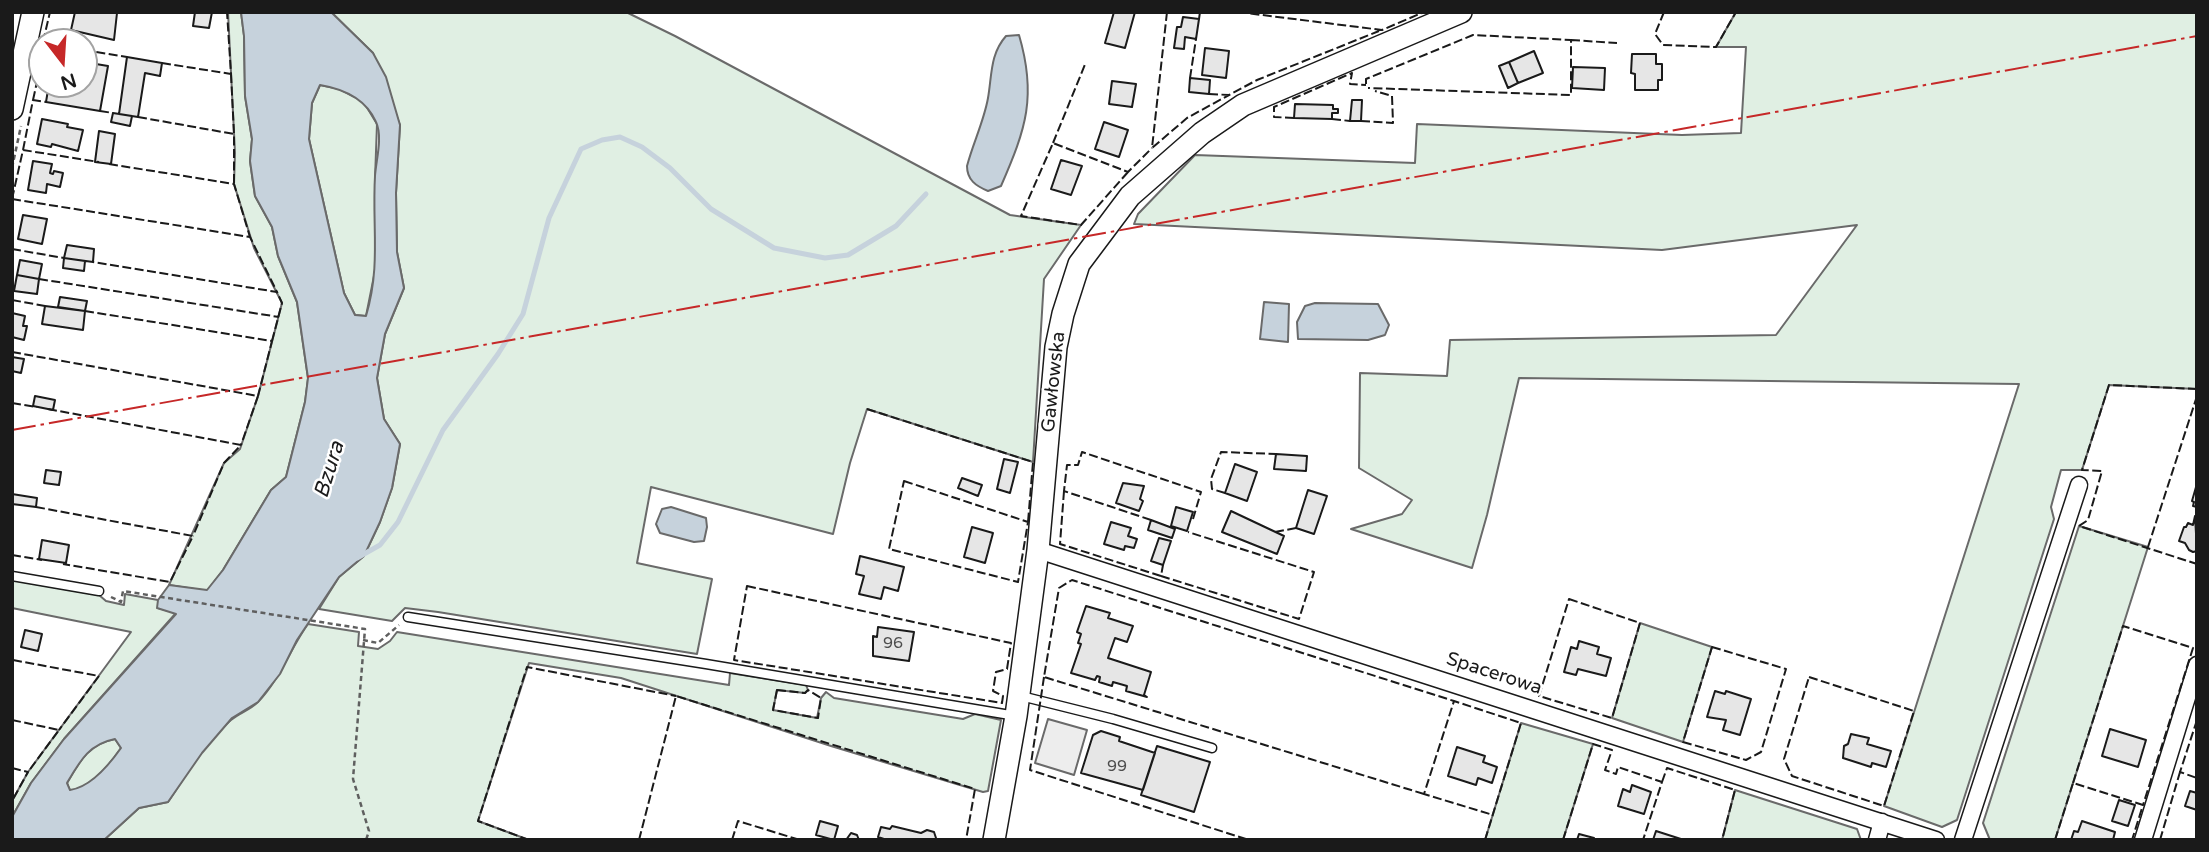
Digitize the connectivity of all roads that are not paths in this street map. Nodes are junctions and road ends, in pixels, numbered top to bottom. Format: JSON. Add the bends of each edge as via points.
{"nodes":[{"id":1,"x":33,"y":12,"type":"edge"},
{"id":2,"x":1461,"y":12,"type":"edge"},
{"id":3,"x":13,"y":106,"type":"edge"},
{"id":4,"x":2079,"y":485,"type":"dead end"},
{"id":5,"x":1038,"y":550,"type":"junction"},
{"id":6,"x":12,"y":576,"type":"edge"},
{"id":7,"x":99,"y":591,"type":"dead end"},
{"id":8,"x":408,"y":617,"type":"road end"},
{"id":9,"x":2197,"y":665,"type":"edge"},
{"id":10,"x":1017,"y":706,"type":"junction"},
{"id":11,"x":1212,"y":748,"type":"dead end"},
{"id":12,"x":1882,"y":822,"type":"junction"},
{"id":13,"x":994,"y":840,"type":"edge"},
{"id":14,"x":1877,"y":840,"type":"edge"},
{"id":15,"x":1936,"y":840,"type":"edge"},
{"id":16,"x":1963,"y":840,"type":"edge"},
{"id":17,"x":2143,"y":840,"type":"edge"}],
"edges":[{"from":1,"to":3,"type":"street"},
{"from":2,"to":5,"type":"street","name":"Gawłowska","via":[[1243,105],[1202,133],[1130,196],[1079,264],[1063,314]]},
{"from":4,"to":16,"type":"street"},
{"from":5,"to":10,"type":"street","name":"Gawłowska"},
{"from":5,"to":12,"type":"street","name":"Spacerowa"},
{"from":6,"to":7,"type":"lane"},
{"from":8,"to":10,"type":"lane"},
{"from":9,"to":17,"type":"street"},
{"from":10,"to":11,"type":"lane","via":[[1114,719]]},
{"from":10,"to":13,"type":"street","name":"Gawłowska"},
{"from":12,"to":14,"type":"street"},
{"from":12,"to":15,"type":"street","name":"Spacerowa"}]}
